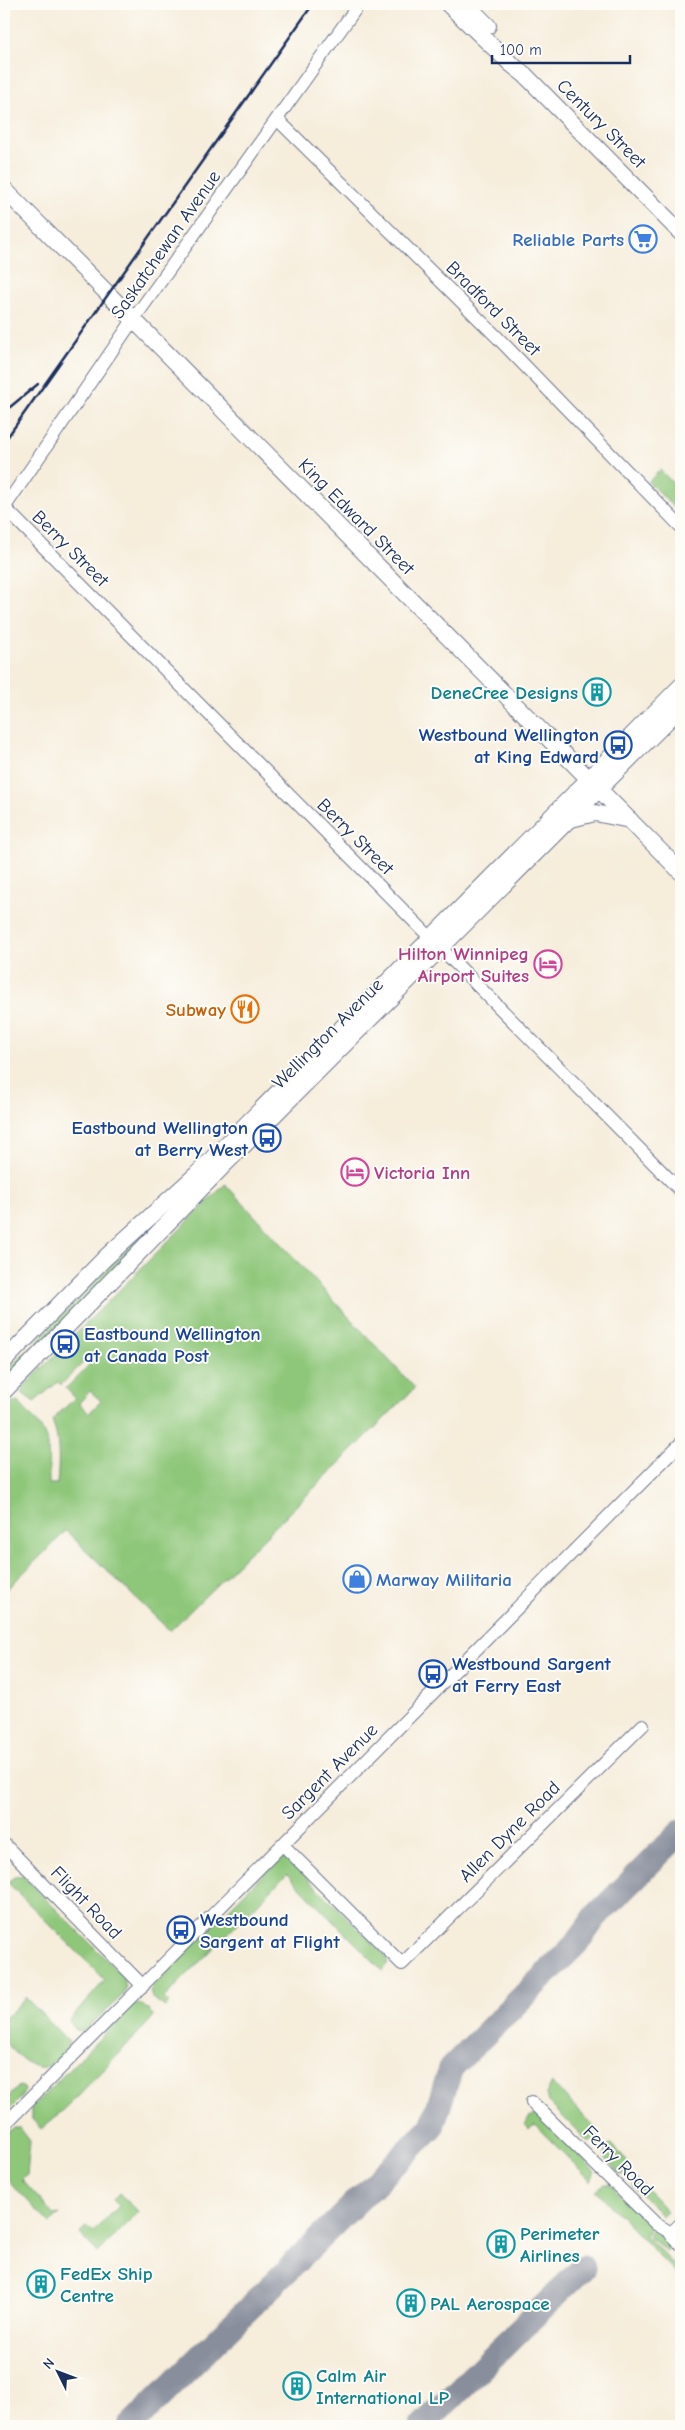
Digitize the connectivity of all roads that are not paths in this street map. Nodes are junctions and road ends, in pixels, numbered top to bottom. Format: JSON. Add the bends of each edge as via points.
{"nodes":[{"id":1,"x":359,"y":4,"type":"edge"},
{"id":2,"x":448,"y":4,"type":"edge"},
{"id":3,"x":466,"y":4,"type":"edge"},
{"id":4,"x":525,"y":75,"type":"junction"},
{"id":5,"x":277,"y":119,"type":"junction"},
{"id":6,"x":4,"y":189,"type":"edge"},
{"id":7,"x":681,"y":233,"type":"edge"},
{"id":8,"x":133,"y":320,"type":"junction"},
{"id":9,"x":4,"y":508,"type":"edge"},
{"id":10,"x":681,"y":527,"type":"edge"},
{"id":11,"x":681,"y":686,"type":"edge"},
{"id":12,"x":681,"y":706,"type":"edge"},
{"id":13,"x":661,"y":717,"type":"junction"},
{"id":14,"x":594,"y":783,"type":"junction"},
{"id":15,"x":631,"y":820,"type":"junction"},
{"id":16,"x":564,"y":825,"type":"junction"},
{"id":17,"x":681,"y":872,"type":"edge"},
{"id":18,"x":435,"y":942,"type":"junction"},
{"id":19,"x":220,"y":1159,"type":"junction"},
{"id":20,"x":681,"y":1192,"type":"edge"},
{"id":21,"x":4,"y":1361,"type":"edge"},
{"id":22,"x":4,"y":1391,"type":"edge"},
{"id":23,"x":681,"y":1443,"type":"edge"},
{"id":24,"x":643,"y":1725,"type":"dead end"},
{"id":25,"x":4,"y":1844,"type":"edge"},
{"id":26,"x":283,"y":1845,"type":"junction"},
{"id":27,"x":142,"y":1986,"type":"junction"},
{"id":28,"x":532,"y":2102,"type":"dead end"},
{"id":29,"x":4,"y":2125,"type":"edge"},
{"id":30,"x":679,"y":2234,"type":"edge"}],
"edges":[{"from":1,"to":5,"type":"street","name":"Saskatchewan Avenue"},
{"from":2,"to":4,"type":"main road","name":"Century Street"},
{"from":3,"to":4,"type":"main road","via":[[514,54]]},
{"from":4,"to":7,"type":"main road","name":"Century Street"},
{"from":5,"to":8,"type":"street","name":"Saskatchewan Avenue"},
{"from":5,"to":10,"type":"street","name":"Bradford Street","via":[[497,337]]},
{"from":6,"to":8,"type":"main road","name":"King Edward Street"},
{"from":8,"to":9,"type":"street","name":"Saskatchewan Avenue"},
{"from":8,"to":14,"type":"main road","name":"King Edward Street"},
{"from":9,"to":18,"type":"street","name":"Berry Street"},
{"from":11,"to":13,"type":"main road","name":"Wellington Avenue"},
{"from":12,"to":13,"type":"main road","name":"Wellington Avenue"},
{"from":13,"to":14,"type":"main road","name":"Wellington Avenue"},
{"from":14,"to":15,"type":"main road","name":"King Edward Street"},
{"from":14,"to":16,"type":"main road","name":"Wellington Avenue"},
{"from":14,"to":18,"type":"main road","name":"Wellington Avenue"},
{"from":15,"to":16,"type":"main road","via":[[595,813],[574,818]]},
{"from":15,"to":17,"type":"main road","name":"King Edward Street"},
{"from":16,"to":18,"type":"main road","name":"Wellington Avenue"},
{"from":18,"to":19,"type":"main road","name":"Wellington Avenue"},
{"from":18,"to":20,"type":"street","name":"Berry Street"},
{"from":19,"to":21,"type":"main road","name":"Wellington Avenue","via":[[106,1257]]},
{"from":19,"to":22,"type":"main road","name":"Wellington Avenue"},
{"from":23,"to":26,"type":"street","name":"Sargent Avenue"},
{"from":24,"to":26,"type":"street","name":"Allen Dyne Road","via":[[402,1964]]},
{"from":25,"to":27,"type":"street","name":"Flight Road"},
{"from":26,"to":27,"type":"street","name":"Sargent Avenue"},
{"from":27,"to":29,"type":"street","name":"Sargent Avenue"},
{"from":28,"to":30,"type":"street","name":"Ferry Road","via":[[656,2224]]}]}
